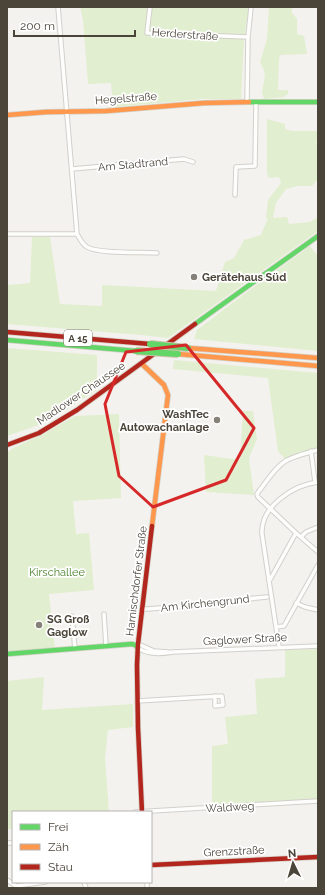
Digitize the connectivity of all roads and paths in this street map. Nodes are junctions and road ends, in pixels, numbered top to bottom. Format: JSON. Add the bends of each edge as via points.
{"nodes":[{"id":1,"x":58,"y":7,"type":"edge"},
{"id":2,"x":150,"y":7,"type":"edge"},
{"id":3,"x":251,"y":7,"type":"edge"},
{"id":4,"x":248,"y":37,"type":"junction"},
{"id":5,"x":247,"y":102,"type":"junction"},
{"id":6,"x":256,"y":102,"type":"junction"},
{"id":7,"x":318,"y":102,"type":"edge"},
{"id":8,"x":67,"y":111,"type":"junction"},
{"id":9,"x":7,"y":115,"type":"edge"},
{"id":10,"x":193,"y":162,"type":"dead end"},
{"id":11,"x":72,"y":169,"type":"junction"},
{"id":12,"x":235,"y":195,"type":"dead end"},
{"id":13,"x":7,"y":234,"type":"edge"},
{"id":14,"x":78,"y":234,"type":"junction"},
{"id":15,"x":318,"y":236,"type":"edge"},
{"id":16,"x":157,"y":253,"type":"dead end"},
{"id":17,"x":7,"y":332,"type":"edge"},
{"id":18,"x":7,"y":340,"type":"edge"},
{"id":19,"x":318,"y":358,"type":"edge"},
{"id":20,"x":142,"y":364,"type":"junction"},
{"id":21,"x":318,"y":366,"type":"edge"},
{"id":22,"x":7,"y":445,"type":"edge"},
{"id":23,"x":318,"y":450,"type":"edge"},
{"id":24,"x":311,"y":451,"type":"junction"},
{"id":25,"x":317,"y":482,"type":"edge"},
{"id":26,"x":270,"y":509,"type":"junction"},
{"id":27,"x":318,"y":527,"type":"edge"},
{"id":28,"x":296,"y":533,"type":"junction"},
{"id":29,"x":301,"y":537,"type":"junction"},
{"id":30,"x":318,"y":552,"type":"edge"},
{"id":31,"x":318,"y":565,"type":"edge"},
{"id":32,"x":269,"y":581,"type":"junction"},
{"id":33,"x":267,"y":597,"type":"dead end"},
{"id":34,"x":296,"y":603,"type":"junction"},
{"id":35,"x":142,"y":609,"type":"junction"},
{"id":36,"x":318,"y":610,"type":"edge"},
{"id":37,"x":104,"y":614,"type":"dead end"},
{"id":38,"x":72,"y":616,"type":"dead end"},
{"id":39,"x":276,"y":627,"type":"junction"},
{"id":40,"x":136,"y":645,"type":"junction"},
{"id":41,"x":106,"y":646,"type":"junction"},
{"id":42,"x":318,"y":646,"type":"edge"},
{"id":43,"x":279,"y":647,"type":"junction"},
{"id":44,"x":75,"y":649,"type":"junction"},
{"id":45,"x":7,"y":654,"type":"edge"},
{"id":46,"x":215,"y":696,"type":"dead end"},
{"id":47,"x":137,"y":701,"type":"junction"},
{"id":48,"x":318,"y":801,"type":"edge"},
{"id":49,"x":140,"y":811,"type":"edge"},
{"id":50,"x":152,"y":811,"type":"edge"},
{"id":51,"x":318,"y":857,"type":"edge"},
{"id":52,"x":152,"y":865,"type":"edge"},
{"id":53,"x":7,"y":880,"type":"edge"},
{"id":54,"x":38,"y":883,"type":"edge"}],
"edges":[{"from":1,"to":8,"type":"street"},
{"from":2,"to":4,"type":"street","name":"Herderstraße","via":[[147,33]]},
{"from":3,"to":4,"type":"street"},
{"from":4,"to":5,"type":"street"},
{"from":5,"to":6,"type":"main road","name":"Hegelstraße"},
{"from":5,"to":8,"type":"main road","name":"Hegelstraße"},
{"from":6,"to":7,"type":"main road","name":"Hegelstraße"},
{"from":6,"to":12,"type":"street","via":[[255,166],[236,167]]},
{"from":8,"to":9,"type":"main road","name":"Hegelstraße"},
{"from":8,"to":11,"type":"street"},
{"from":10,"to":11,"type":"street","name":"Am Stadtrand","via":[[184,159]]},
{"from":11,"to":14,"type":"street"},
{"from":13,"to":14,"type":"street"},
{"from":14,"to":16,"type":"street","via":[[81,242],[92,249]]},
{"from":15,"to":20,"type":"main road","name":"Madlower Chaussee"},
{"from":17,"to":19,"type":"main road","number":"A 15","bridge":true},
{"from":18,"to":21,"type":"main road","number":"A 15","bridge":true},
{"from":20,"to":22,"type":"main road","name":"Madlower Chaussee","via":[[53,425]]},
{"from":20,"to":35,"type":"main road","name":"Harnischdorfer Straße","via":[[162,382],[168,395]]},
{"from":23,"to":24,"type":"street"},
{"from":24,"to":25,"type":"street"},
{"from":24,"to":26,"type":"street","via":[[285,461],[259,491],[258,497]]},
{"from":25,"to":26,"type":"street","via":[[293,490]]},
{"from":26,"to":28,"type":"street"},
{"from":26,"to":32,"type":"street","via":[[261,528]]},
{"from":27,"to":29,"type":"street"},
{"from":28,"to":29,"type":"street"},
{"from":28,"to":32,"type":"street"},
{"from":29,"to":30,"type":"street"},
{"from":31,"to":34,"type":"street"},
{"from":32,"to":39,"type":"street"},
{"from":33,"to":35,"type":"street","name":"Am Kirchengrund"},
{"from":34,"to":36,"type":"street"},
{"from":34,"to":39,"type":"street","via":[[284,626]]},
{"from":35,"to":40,"type":"main road","name":"Harnischdorfer Straße"},
{"from":37,"to":41,"type":"street"},
{"from":38,"to":44,"type":"street"},
{"from":39,"to":43,"type":"street"},
{"from":40,"to":41,"type":"main road"},
{"from":40,"to":43,"type":"street","name":"Gaglower Straße","via":[[154,651],[173,652]]},
{"from":40,"to":47,"type":"main road","name":"Harnischdorfer Straße"},
{"from":41,"to":44,"type":"main road"},
{"from":42,"to":43,"type":"street","name":"Gaglower Straße"},
{"from":44,"to":45,"type":"main road"},
{"from":46,"to":47,"type":"street"},
{"from":47,"to":49,"type":"main road","name":"Harnischdorfer Straße"},
{"from":48,"to":50,"type":"street","name":"Waldweg"},
{"from":51,"to":52,"type":"main road","name":"Grenzstraße"},
{"from":53,"to":54,"type":"street","via":[[16,886]]}]}
